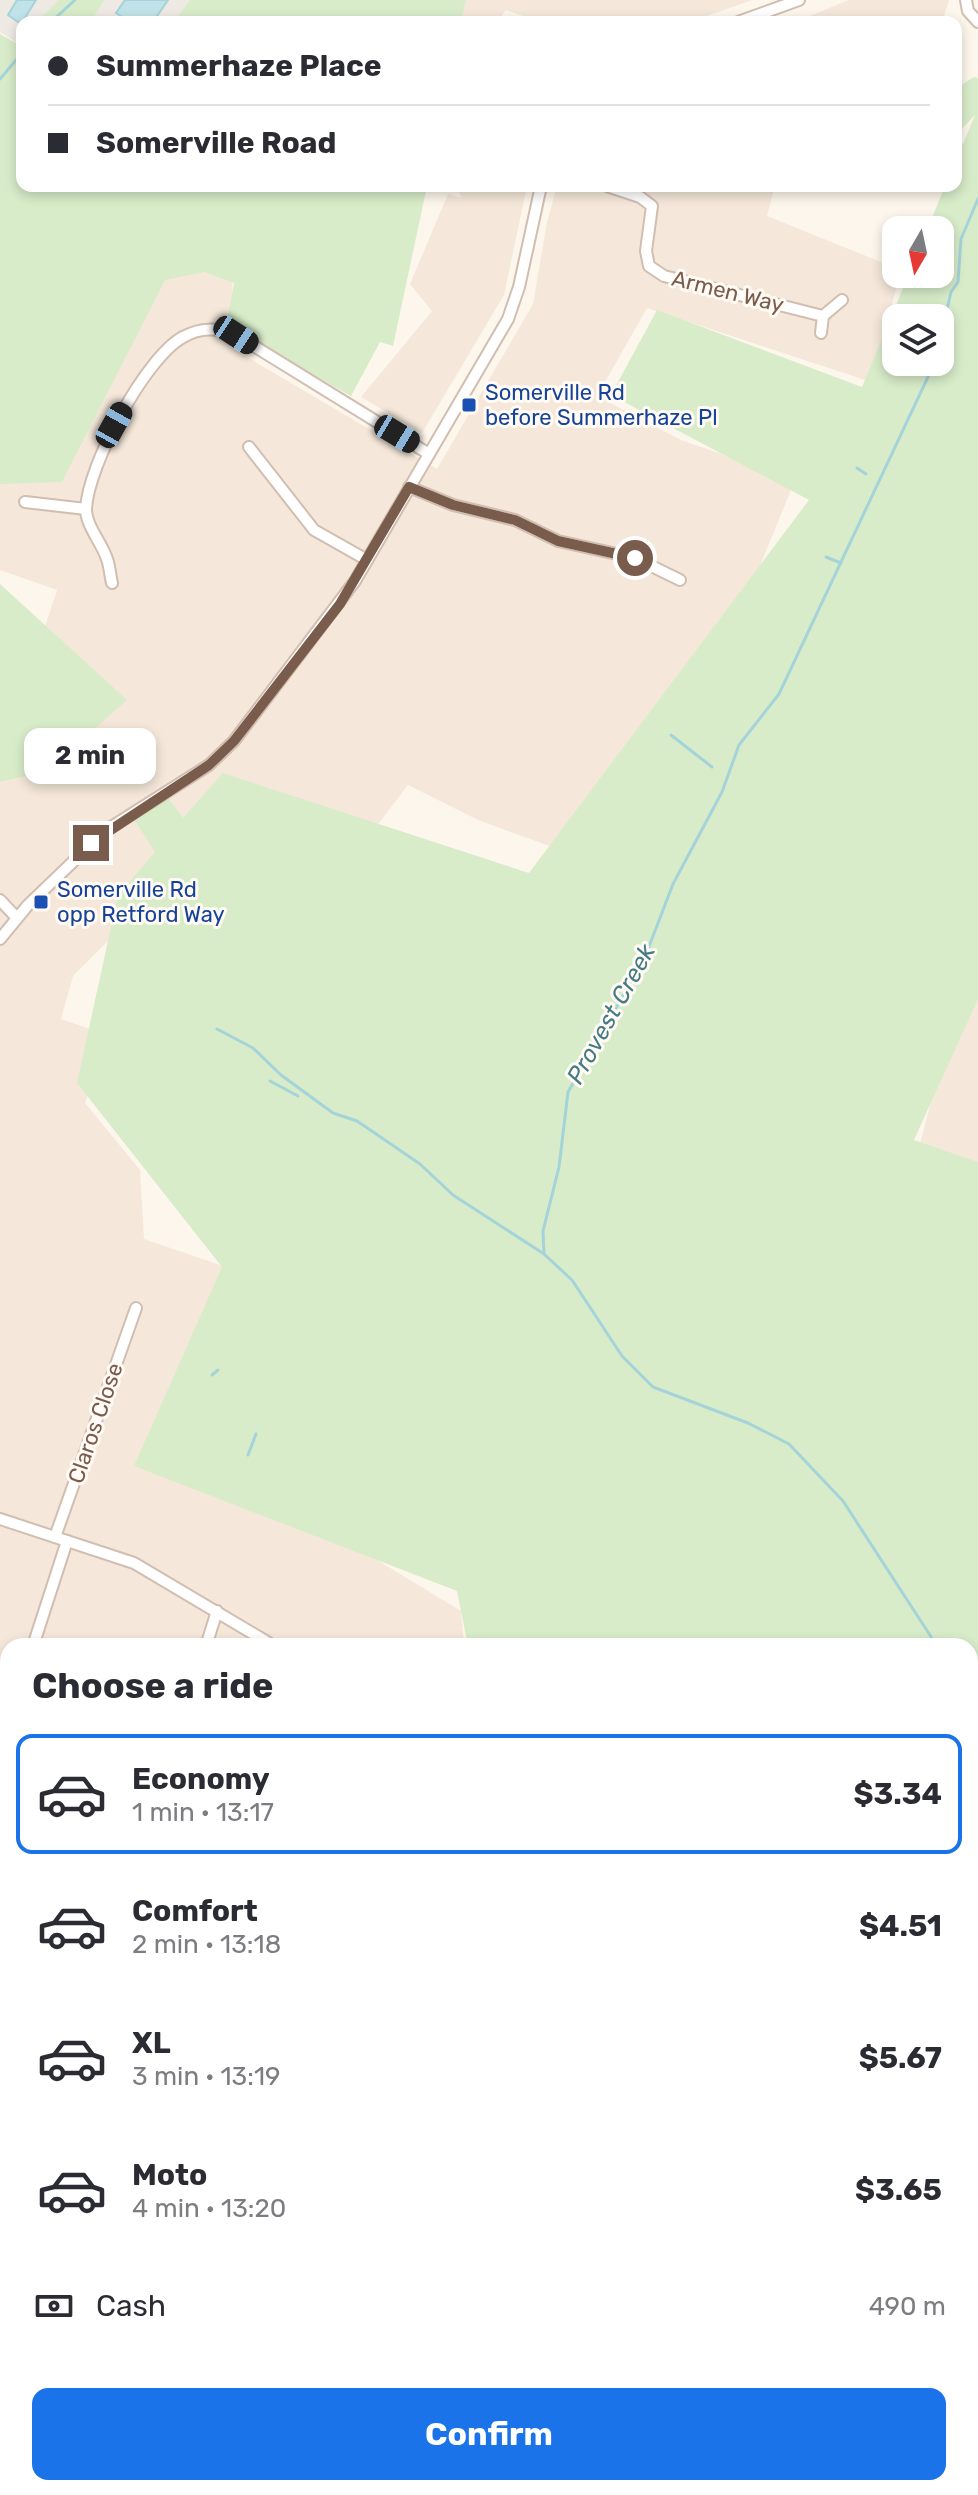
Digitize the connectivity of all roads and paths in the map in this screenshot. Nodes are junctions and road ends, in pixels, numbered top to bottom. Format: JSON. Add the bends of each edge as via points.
{"nodes":[{"id":1,"x":799,"y":0,"type":"edge"},
{"id":2,"x":966,"y":0,"type":"edge"},
{"id":3,"x":755,"y":16,"type":"edge"},
{"id":4,"x":978,"y":22,"type":"edge"},
{"id":5,"x":540,"y":192,"type":"edge"},
{"id":6,"x":625,"y":192,"type":"edge"},
{"id":7,"x":842,"y":300,"type":"dead end"},
{"id":8,"x":823,"y":316,"type":"junction"},
{"id":9,"x":821,"y":333,"type":"dead end"},
{"id":10,"x":249,"y":447,"type":"dead end"},
{"id":11,"x":429,"y":454,"type":"junction"},
{"id":12,"x":409,"y":487,"type":"junction"},
{"id":13,"x":25,"y":502,"type":"dead end"},
{"id":14,"x":86,"y":509,"type":"junction"},
{"id":15,"x":367,"y":560,"type":"junction"},
{"id":16,"x":680,"y":580,"type":"dead end"},
{"id":17,"x":112,"y":583,"type":"dead end"},
{"id":18,"x":0,"y":900,"type":"edge"},
{"id":19,"x":16,"y":917,"type":"junction"},
{"id":20,"x":0,"y":939,"type":"edge"},
{"id":21,"x":136,"y":1308,"type":"dead end"},
{"id":22,"x":0,"y":1519,"type":"edge"},
{"id":23,"x":61,"y":1539,"type":"junction"},
{"id":24,"x":217,"y":1611,"type":"junction"},
{"id":25,"x":35,"y":1638,"type":"edge"},
{"id":26,"x":209,"y":1638,"type":"edge"},
{"id":27,"x":261,"y":1638,"type":"edge"}],
"edges":[{"from":1,"to":3,"type":"street"},
{"from":2,"to":4,"type":"street"},
{"from":5,"to":11,"type":"street","via":[[512,310]]},
{"from":6,"to":8,"type":"street","name":"Armen Way","via":[[652,206],[646,251],[649,266],[664,276]]},
{"from":7,"to":8,"type":"street"},
{"from":8,"to":9,"type":"street"},
{"from":10,"to":15,"type":"street","via":[[314,530]]},
{"from":11,"to":12,"type":"street"},
{"from":11,"to":14,"type":"street","via":[[236,335],[207,329],[180,338],[127,401]]},
{"from":12,"to":15,"type":"street"},
{"from":12,"to":16,"type":"street","via":[[453,505],[515,520],[558,541],[635,558]]},
{"from":13,"to":14,"type":"street"},
{"from":14,"to":17,"type":"street"},
{"from":15,"to":19,"type":"street","via":[[340,604],[222,753],[105,831]]},
{"from":18,"to":19,"type":"street"},
{"from":19,"to":20,"type":"street"},
{"from":21,"to":23,"type":"street","name":"Claros Close"},
{"from":22,"to":23,"type":"street"},
{"from":23,"to":24,"type":"street","via":[[134,1563]]},
{"from":23,"to":25,"type":"street","name":"Claros Close"},
{"from":24,"to":26,"type":"street"},
{"from":24,"to":27,"type":"street"}]}
